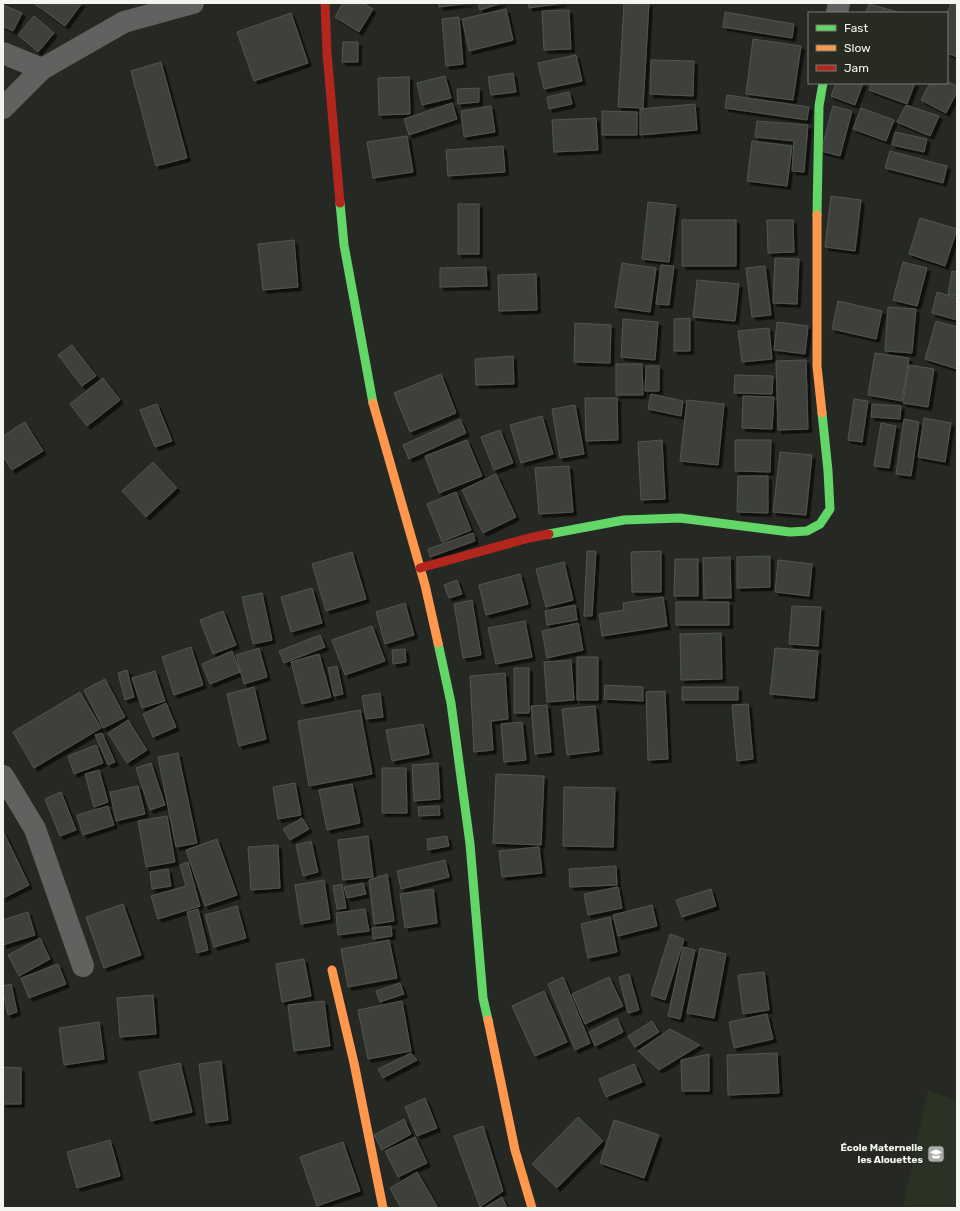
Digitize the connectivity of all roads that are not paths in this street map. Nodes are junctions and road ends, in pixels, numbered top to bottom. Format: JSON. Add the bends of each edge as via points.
{"nodes":[{"id":1,"x":193,"y":3,"type":"edge"},
{"id":2,"x":324,"y":3,"type":"edge"},
{"id":3,"x":125,"y":12,"type":"edge"},
{"id":4,"x":3,"y":53,"type":"edge"},
{"id":5,"x":42,"y":69,"type":"junction"},
{"id":6,"x":823,"y":84,"type":"edge"},
{"id":7,"x":3,"y":108,"type":"edge"},
{"id":8,"x":420,"y":568,"type":"junction"},
{"id":9,"x":3,"y":776,"type":"edge"},
{"id":10,"x":83,"y":966,"type":"dead end"},
{"id":11,"x":332,"y":970,"type":"dead end"},
{"id":12,"x":382,"y":1208,"type":"edge"},
{"id":13,"x":532,"y":1208,"type":"edge"}],
"edges":[{"from":1,"to":3,"type":"street"},
{"from":2,"to":8,"type":"street","via":[[344,245],[371,395]]},
{"from":3,"to":5,"type":"street"},
{"from":4,"to":5,"type":"street"},
{"from":5,"to":7,"type":"street"},
{"from":6,"to":8,"type":"street","via":[[819,106],[817,366],[830,509],[820,524],[807,531],[790,532],[680,518],[624,520],[529,538]]},
{"from":8,"to":13,"type":"street","via":[[452,703],[470,844],[483,998],[515,1150]]},
{"from":9,"to":10,"type":"street","via":[[35,829]]},
{"from":11,"to":12,"type":"street","via":[[354,1063]]}]}
